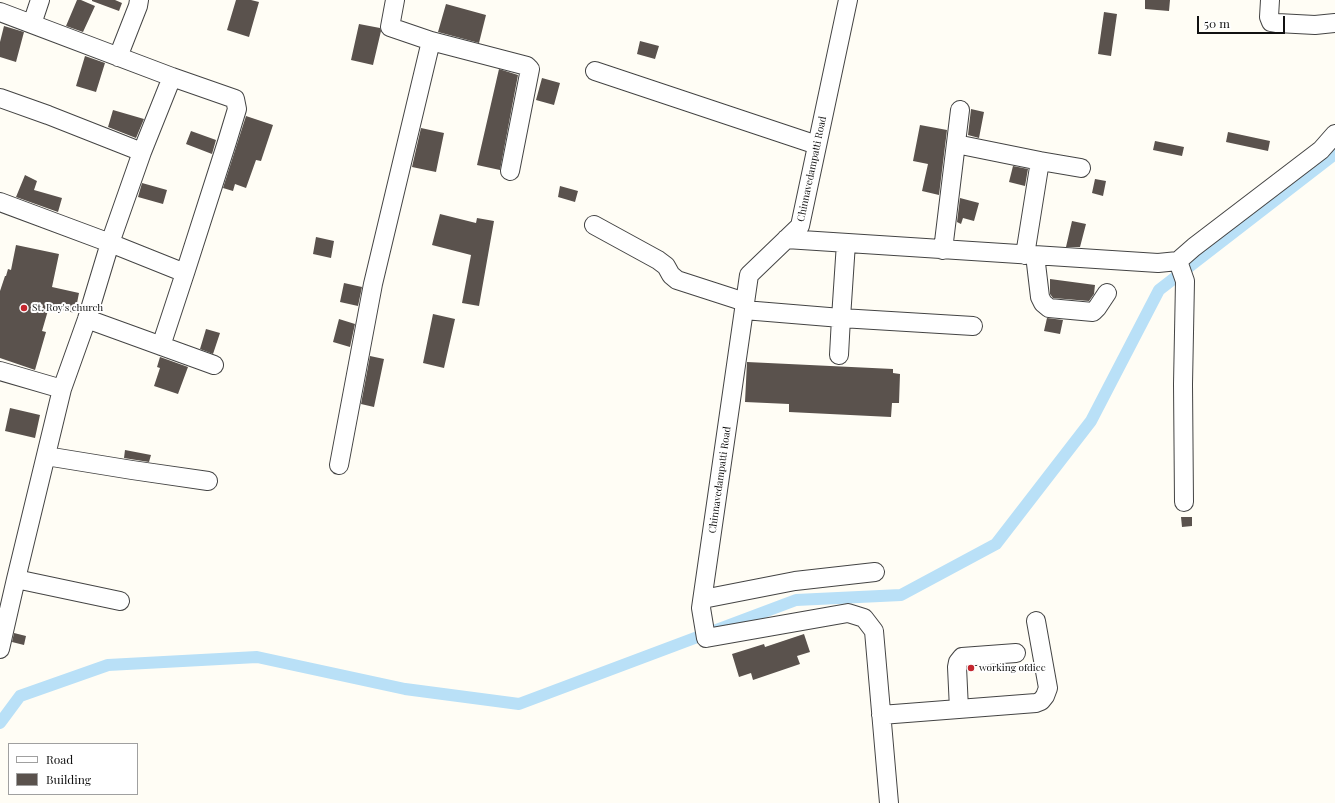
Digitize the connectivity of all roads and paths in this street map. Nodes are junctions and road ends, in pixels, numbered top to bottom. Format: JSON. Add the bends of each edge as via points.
{"nodes":[{"id":1,"x":40,"y":0,"type":"edge"},
{"id":2,"x":139,"y":0,"type":"edge"},
{"id":3,"x":395,"y":0,"type":"edge"},
{"id":4,"x":848,"y":0,"type":"edge"},
{"id":5,"x":1270,"y":0,"type":"edge"},
{"id":6,"x":0,"y":12,"type":"edge"},
{"id":7,"x":1335,"y":23,"type":"edge"},
{"id":8,"x":32,"y":24,"type":"junction"},
{"id":9,"x":431,"y":41,"type":"junction"},
{"id":10,"x":118,"y":57,"type":"junction"},
{"id":11,"x":596,"y":71,"type":"dead end"},
{"id":12,"x":172,"y":77,"type":"junction"},
{"id":13,"x":0,"y":98,"type":"edge"},
{"id":14,"x":960,"y":110,"type":"dead end"},
{"id":15,"x":1335,"y":134,"type":"edge"},
{"id":16,"x":956,"y":144,"type":"junction"},
{"id":17,"x":817,"y":145,"type":"junction"},
{"id":18,"x":142,"y":152,"type":"junction"},
{"id":19,"x":1040,"y":161,"type":"junction"},
{"id":20,"x":1081,"y":168,"type":"dead end"},
{"id":21,"x":510,"y":171,"type":"dead end"},
{"id":22,"x":0,"y":202,"type":"edge"},
{"id":23,"x":594,"y":225,"type":"dead end"},
{"id":24,"x":786,"y":239,"type":"junction"},
{"id":25,"x":110,"y":243,"type":"junction"},
{"id":26,"x":846,"y":243,"type":"junction"},
{"id":27,"x":943,"y":250,"type":"junction"},
{"id":28,"x":1030,"y":255,"type":"junction"},
{"id":29,"x":1178,"y":262,"type":"junction"},
{"id":30,"x":185,"y":273,"type":"junction"},
{"id":31,"x":1107,"y":293,"type":"dead end"},
{"id":32,"x":744,"y":306,"type":"junction"},
{"id":33,"x":841,"y":318,"type":"junction"},
{"id":34,"x":87,"y":319,"type":"junction"},
{"id":35,"x":973,"y":326,"type":"dead end"},
{"id":36,"x":161,"y":346,"type":"junction"},
{"id":37,"x":839,"y":355,"type":"dead end"},
{"id":38,"x":214,"y":366,"type":"dead end"},
{"id":39,"x":0,"y":371,"type":"edge"},
{"id":40,"x":62,"y":389,"type":"junction"},
{"id":41,"x":46,"y":456,"type":"junction"},
{"id":42,"x":339,"y":465,"type":"dead end"},
{"id":43,"x":208,"y":481,"type":"dead end"},
{"id":44,"x":1184,"y":502,"type":"dead end"},
{"id":45,"x":875,"y":572,"type":"dead end"},
{"id":46,"x":16,"y":579,"type":"junction"},
{"id":47,"x":120,"y":601,"type":"dead end"},
{"id":48,"x":702,"y":604,"type":"junction"},
{"id":49,"x":1036,"y":621,"type":"dead end"},
{"id":50,"x":0,"y":648,"type":"edge"},
{"id":51,"x":1016,"y":653,"type":"dead end"},
{"id":52,"x":959,"y":709,"type":"junction"},
{"id":53,"x":881,"y":715,"type":"junction"},
{"id":54,"x":889,"y":803,"type":"edge"}],
"edges":[{"from":1,"to":8,"type":"street"},
{"from":2,"to":10,"type":"street"},
{"from":3,"to":9,"type":"street","via":[[390,27]]},
{"from":4,"to":17,"type":"street","name":"Chinnavedampatti Road"},
{"from":5,"to":7,"type":"street","via":[[1271,22],[1315,25]]},
{"from":6,"to":8,"type":"street"},
{"from":8,"to":10,"type":"street"},
{"from":9,"to":21,"type":"street","via":[[527,66],[530,69]]},
{"from":9,"to":42,"type":"street","via":[[373,284]]},
{"from":10,"to":12,"type":"street"},
{"from":11,"to":17,"type":"street"},
{"from":12,"to":18,"type":"street"},
{"from":12,"to":30,"type":"street","via":[[235,99],[236,109]]},
{"from":13,"to":18,"type":"street"},
{"from":14,"to":16,"type":"street"},
{"from":15,"to":29,"type":"street","via":[[1320,150]]},
{"from":16,"to":19,"type":"street"},
{"from":16,"to":27,"type":"street"},
{"from":17,"to":24,"type":"street","name":"Chinnavedampatti Road","via":[[800,226]]},
{"from":18,"to":25,"type":"street"},
{"from":19,"to":20,"type":"street"},
{"from":19,"to":28,"type":"street"},
{"from":22,"to":25,"type":"street"},
{"from":23,"to":32,"type":"street","via":[[658,260],[677,280]]},
{"from":24,"to":26,"type":"street"},
{"from":24,"to":32,"type":"street","name":"Chinnavedampatti Road","via":[[749,275]]},
{"from":25,"to":30,"type":"street"},
{"from":25,"to":34,"type":"street"},
{"from":26,"to":27,"type":"street"},
{"from":26,"to":33,"type":"street"},
{"from":27,"to":28,"type":"street"},
{"from":28,"to":29,"type":"street"},
{"from":28,"to":31,"type":"street","via":[[1042,303],[1049,308],[1093,312]]},
{"from":29,"to":44,"type":"street","via":[[1185,281]]},
{"from":30,"to":36,"type":"street"},
{"from":32,"to":33,"type":"street"},
{"from":32,"to":48,"type":"street","name":"Chinnavedampatti Road"},
{"from":33,"to":35,"type":"street"},
{"from":33,"to":37,"type":"street"},
{"from":34,"to":36,"type":"street"},
{"from":34,"to":40,"type":"street"},
{"from":36,"to":38,"type":"street"},
{"from":39,"to":40,"type":"street"},
{"from":40,"to":41,"type":"street"},
{"from":41,"to":43,"type":"street"},
{"from":41,"to":46,"type":"street"},
{"from":45,"to":48,"type":"street","via":[[795,582]]},
{"from":46,"to":47,"type":"street"},
{"from":46,"to":50,"type":"street"},
{"from":48,"to":53,"type":"street","name":"Chinnavedampatti Road","via":[[706,638],[848,613],[864,618],[874,631]]},
{"from":49,"to":52,"type":"street","via":[[1048,688],[1041,701]]},
{"from":51,"to":52,"type":"street","via":[[962,657],[957,667]]},
{"from":52,"to":53,"type":"street"},
{"from":53,"to":54,"type":"street","name":"Chinnavedampatti Road"}]}
